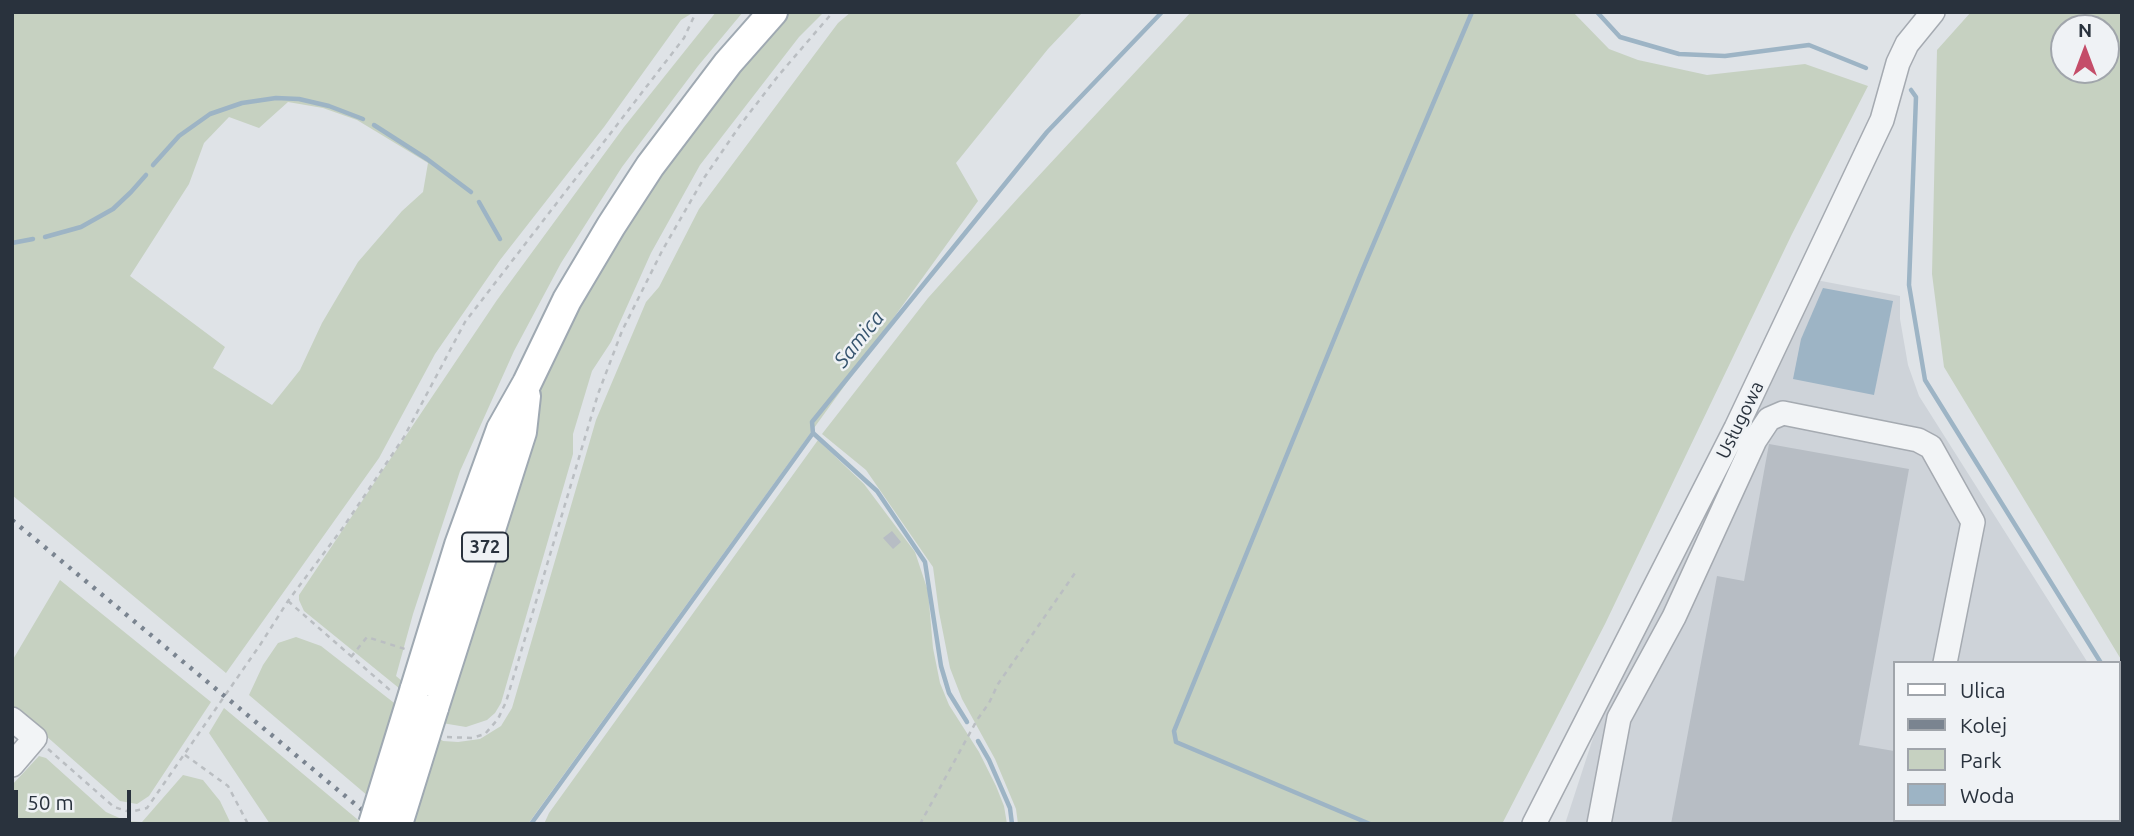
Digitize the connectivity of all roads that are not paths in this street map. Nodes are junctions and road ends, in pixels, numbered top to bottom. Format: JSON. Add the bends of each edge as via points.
{"nodes":[{"id":1,"x":773,"y":12,"type":"edge"},
{"id":2,"x":1933,"y":12,"type":"edge"},
{"id":3,"x":1945,"y":661,"type":"edge"},
{"id":4,"x":415,"y":699,"type":"junction"},
{"id":5,"x":12,"y":719,"type":"edge"},
{"id":6,"x":12,"y":765,"type":"edge"},
{"id":7,"x":373,"y":824,"type":"edge"},
{"id":8,"x":398,"y":824,"type":"edge"},
{"id":9,"x":1534,"y":824,"type":"edge"},
{"id":10,"x":1599,"y":824,"type":"edge"}],
"edges":[{"from":1,"to":4,"type":"main road","number":"372","via":[[650,166],[567,300],[501,429],[459,545]]},
{"from":2,"to":9,"type":"street","name":"Usługowa","via":[[1907,44],[1882,120],[1737,428]]},
{"from":3,"to":10,"type":"street","via":[[1973,522],[1931,447],[1918,440],[1783,413],[1769,419],[1755,440],[1674,617],[1619,718]]},
{"from":4,"to":7,"type":"main road","number":"372","bridge":true},
{"from":4,"to":8,"type":"main road","number":"372","bridge":true},
{"from":5,"to":6,"type":"street","via":[[35,738]]}]}
